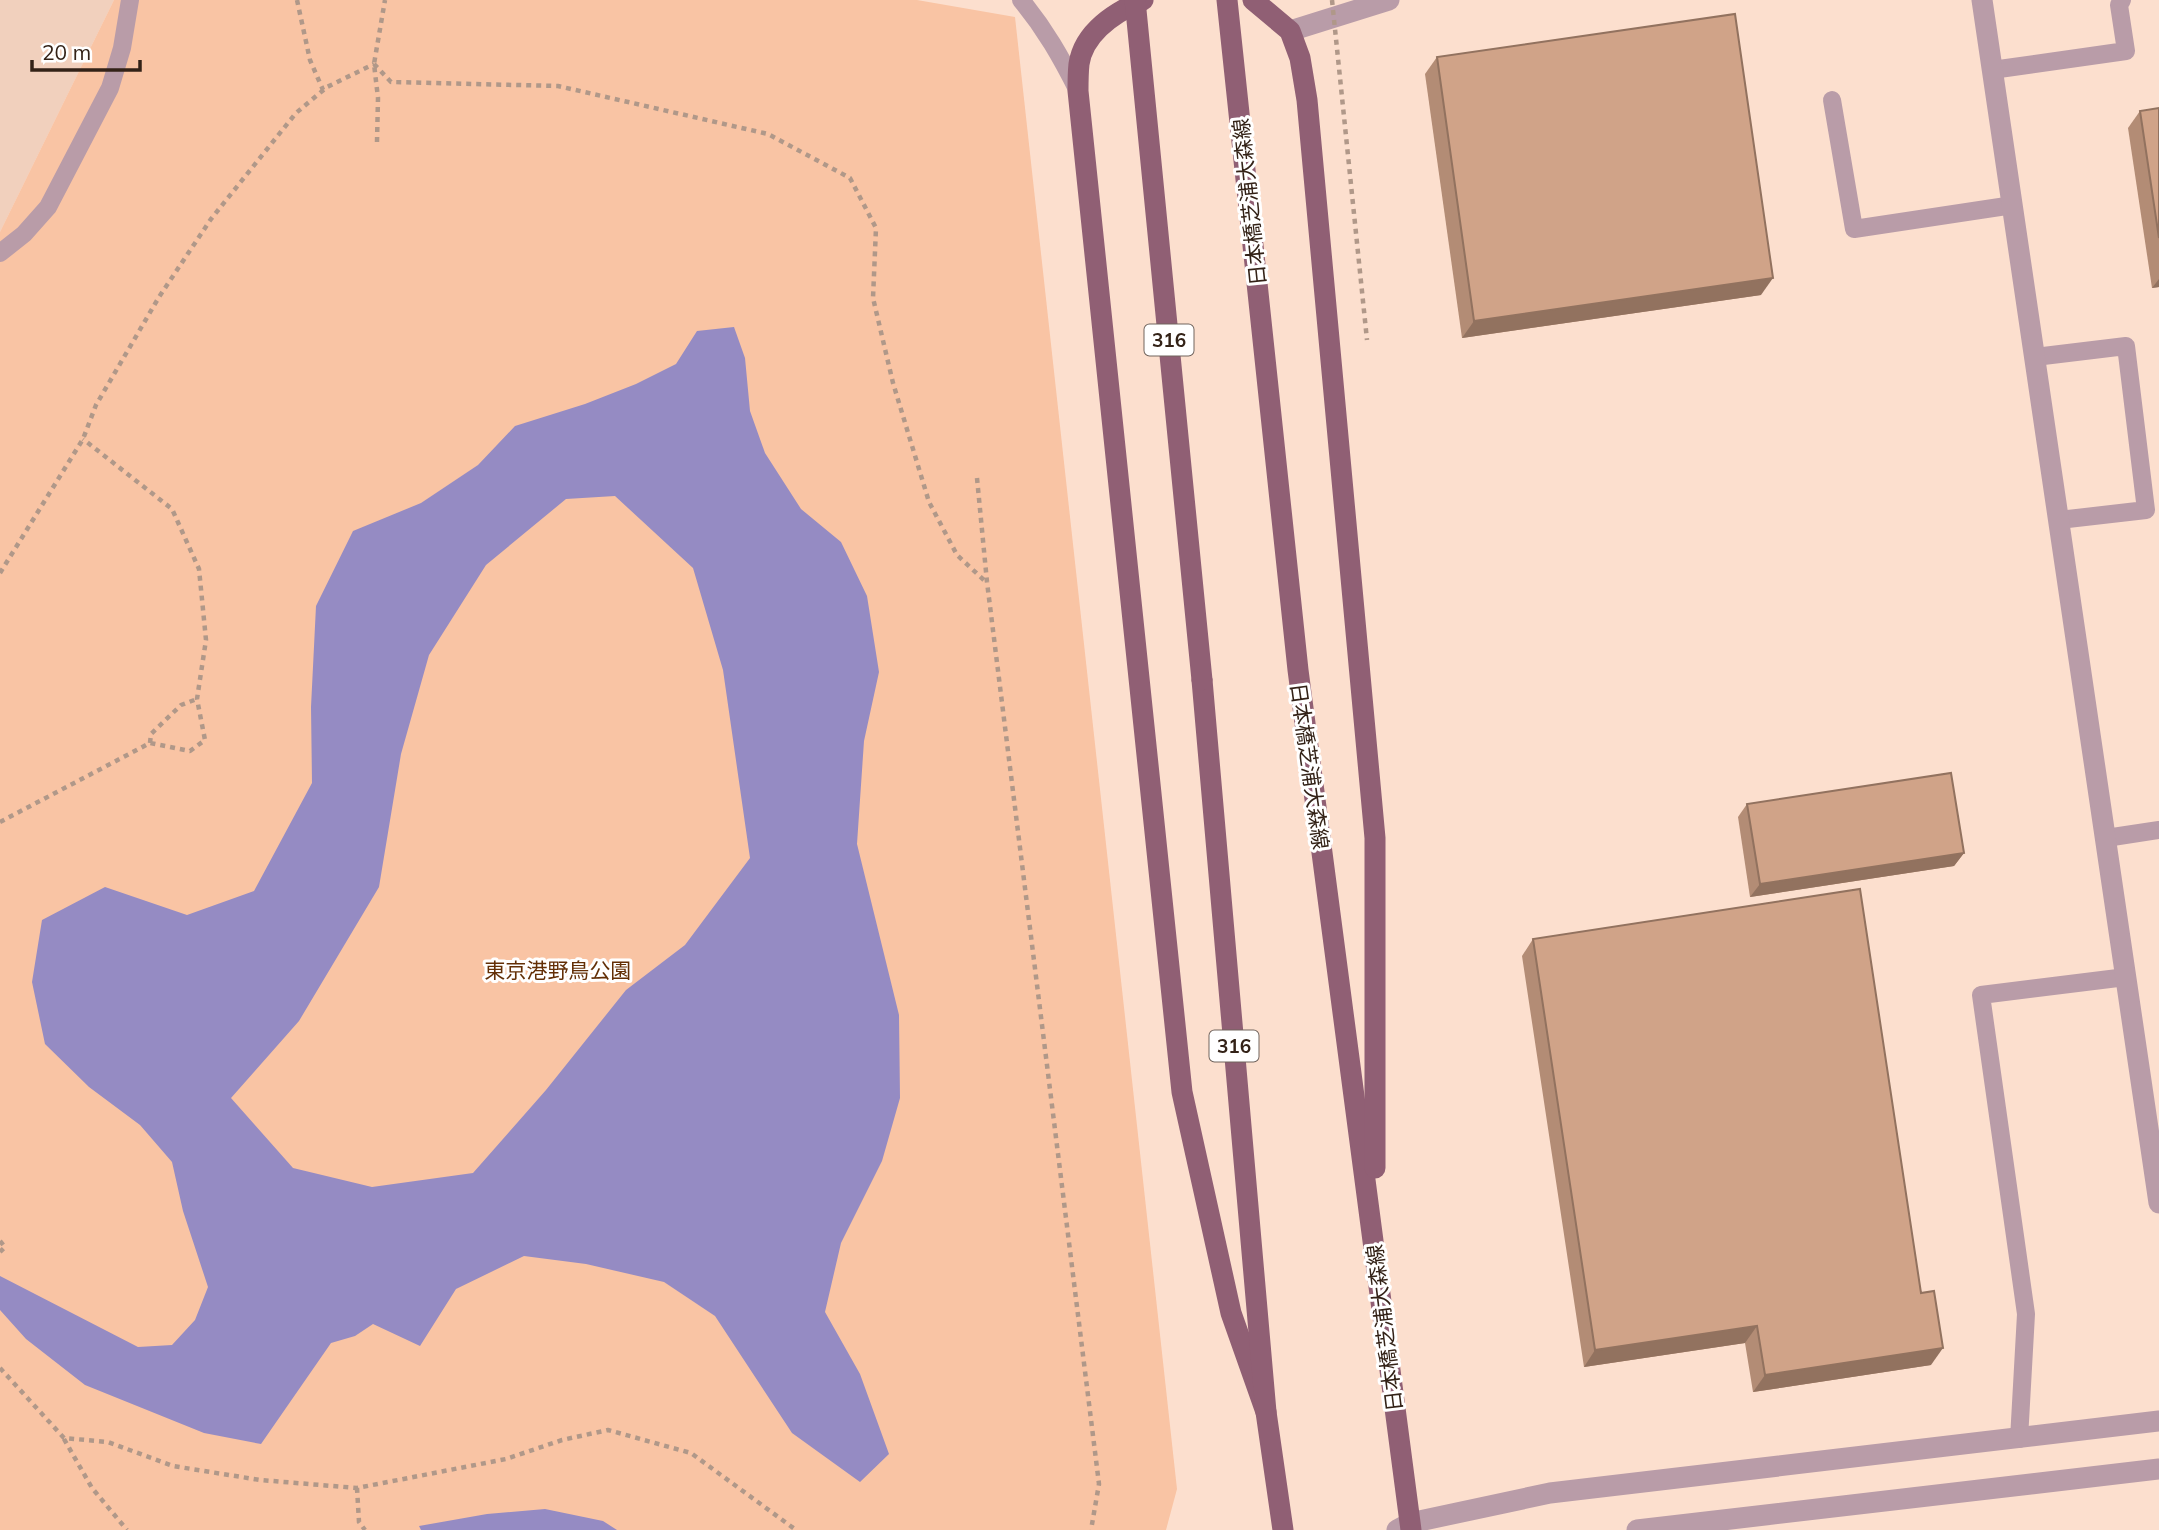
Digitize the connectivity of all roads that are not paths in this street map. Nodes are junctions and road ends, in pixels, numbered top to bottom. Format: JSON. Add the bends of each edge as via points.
{"nodes":[{"id":1,"x":130,"y":0,"type":"edge"},
{"id":2,"x":1021,"y":0,"type":"edge"},
{"id":3,"x":1135,"y":0,"type":"edge"},
{"id":4,"x":1143,"y":0,"type":"edge"},
{"id":5,"x":1227,"y":0,"type":"edge"},
{"id":6,"x":1253,"y":0,"type":"edge"},
{"id":7,"x":1389,"y":0,"type":"edge"},
{"id":8,"x":1982,"y":0,"type":"edge"},
{"id":9,"x":2122,"y":0,"type":"edge"},
{"id":10,"x":1290,"y":31,"type":"junction"},
{"id":11,"x":1993,"y":70,"type":"junction"},
{"id":12,"x":1078,"y":91,"type":"junction"},
{"id":13,"x":1832,"y":100,"type":"dead end"},
{"id":14,"x":2013,"y":205,"type":"junction"},
{"id":15,"x":0,"y":253,"type":"edge"},
{"id":16,"x":2035,"y":357,"type":"junction"},
{"id":17,"x":2059,"y":520,"type":"junction"},
{"id":18,"x":2159,"y":830,"type":"edge"},
{"id":19,"x":2106,"y":838,"type":"junction"},
{"id":20,"x":2126,"y":977,"type":"junction"},
{"id":21,"x":2159,"y":1203,"type":"edge"},
{"id":22,"x":1375,"y":1251,"type":"junction"},
{"id":23,"x":1266,"y":1412,"type":"junction"},
{"id":24,"x":2159,"y":1421,"type":"edge"},
{"id":25,"x":2020,"y":1439,"type":"junction"},
{"id":26,"x":2159,"y":1469,"type":"edge"},
{"id":27,"x":1406,"y":1528,"type":"edge"},
{"id":28,"x":1283,"y":1530,"type":"edge"},
{"id":29,"x":1637,"y":1530,"type":"edge"}],
"edges":[{"from":1,"to":15,"type":"lane","via":[[110,88],[48,207]]},
{"from":2,"to":12,"type":"lane","via":[[1059,52]]},
{"from":3,"to":23,"type":"main road","number":"316","bridge":true,"via":[[1202,680]]},
{"from":4,"to":12,"type":"main road","via":[[1105,21],[1089,40],[1079,61]]},
{"from":5,"to":22,"type":"main road","name":"日本橋芝浦大森線","via":[[1298,670]]},
{"from":6,"to":10,"type":"main road"},
{"from":7,"to":10,"type":"street"},
{"from":8,"to":11,"type":"street"},
{"from":9,"to":11,"type":"lane","via":[[2126,51]]},
{"from":10,"to":22,"type":"main road","via":[[1307,100],[1375,838]]},
{"from":11,"to":14,"type":"street"},
{"from":12,"to":23,"type":"main road","via":[[1182,1092],[1231,1313]]},
{"from":13,"to":14,"type":"lane","via":[[1854,229]]},
{"from":14,"to":16,"type":"street"},
{"from":16,"to":17,"type":"street"},
{"from":16,"to":17,"type":"lane","via":[[2126,346],[2146,510]]},
{"from":17,"to":19,"type":"street"},
{"from":18,"to":19,"type":"lane"},
{"from":19,"to":20,"type":"street"},
{"from":20,"to":21,"type":"street"},
{"from":20,"to":25,"type":"lane","via":[[1981,995],[2026,1314]]},
{"from":22,"to":27,"type":"main road","name":"日本橋芝浦大森線"},
{"from":23,"to":28,"type":"main road","number":"316"},
{"from":24,"to":25,"type":"street"},
{"from":25,"to":27,"type":"street","via":[[1550,1493]]},
{"from":26,"to":29,"type":"street"}]}
